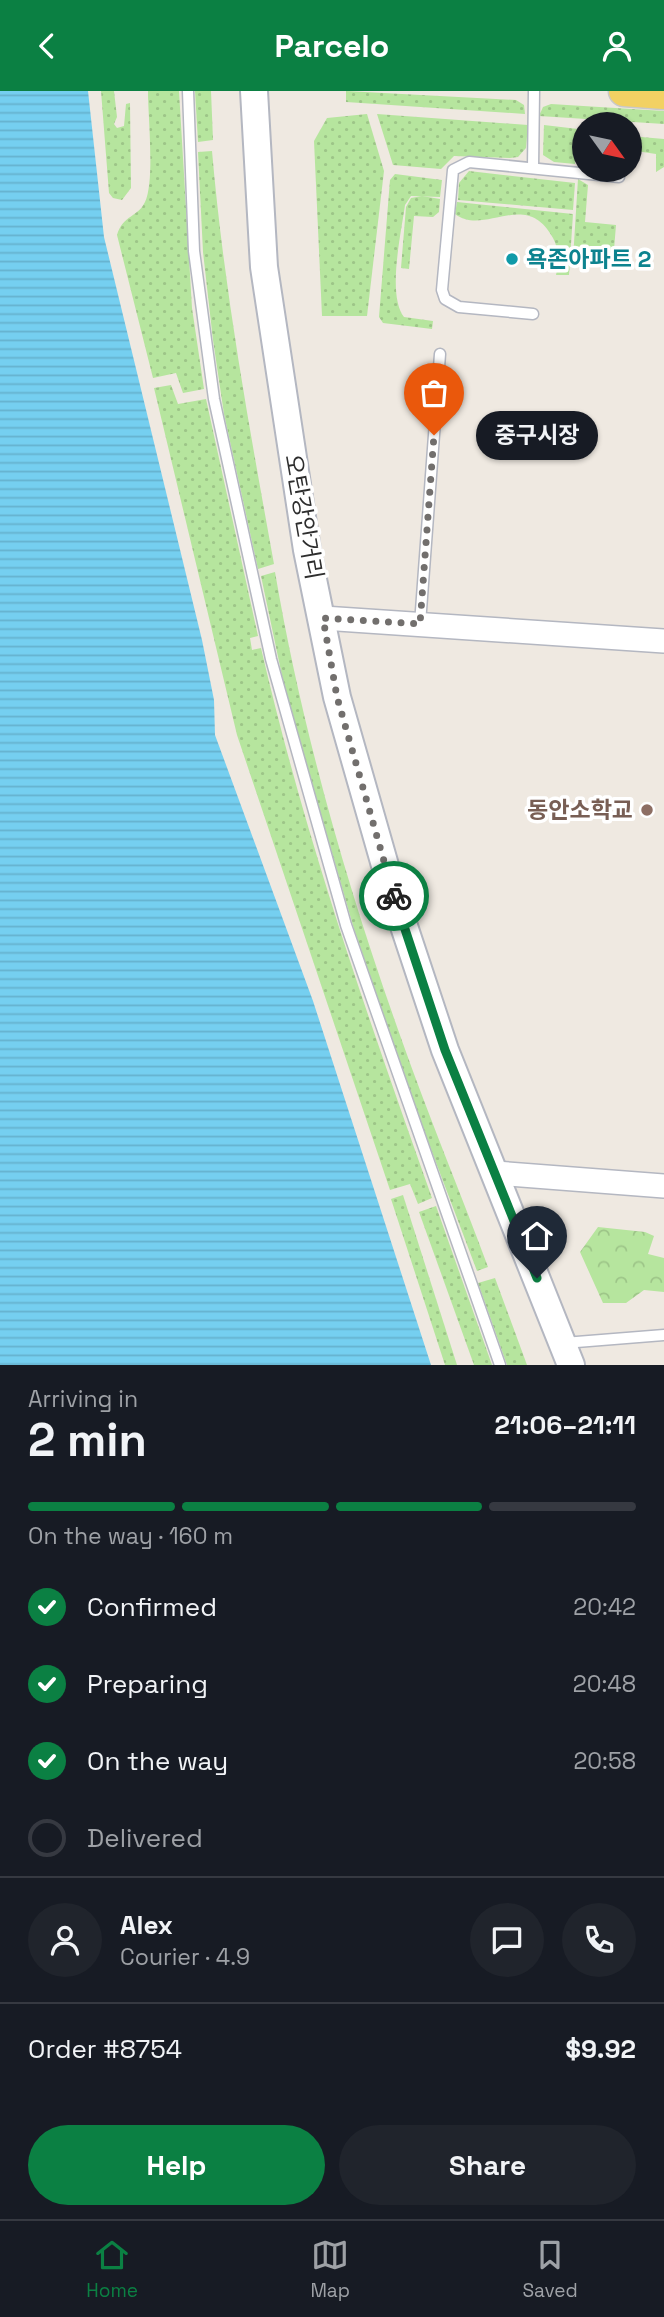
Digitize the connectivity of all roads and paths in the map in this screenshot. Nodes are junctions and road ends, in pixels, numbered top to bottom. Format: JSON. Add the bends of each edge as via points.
{"nodes":[{"id":1,"x":188,"y":91,"type":"edge"},
{"id":2,"x":254,"y":91,"type":"edge"},
{"id":3,"x":534,"y":91,"type":"edge"},
{"id":4,"x":624,"y":91,"type":"edge"},
{"id":5,"x":664,"y":94,"type":"edge"},
{"id":6,"x":533,"y":169,"type":"junction"},
{"id":7,"x":572,"y":173,"type":"edge"},
{"id":8,"x":533,"y":314,"type":"dead end"},
{"id":9,"x":440,"y":354,"type":"dead end"},
{"id":10,"x":323,"y":618,"type":"junction"},
{"id":11,"x":420,"y":624,"type":"junction"},
{"id":12,"x":664,"y":641,"type":"edge"},
{"id":13,"x":495,"y":1173,"type":"junction"},
{"id":14,"x":664,"y":1186,"type":"edge"},
{"id":15,"x":664,"y":1335,"type":"edge"},
{"id":16,"x":567,"y":1354,"type":"edge"},
{"id":17,"x":500,"y":1365,"type":"edge"}],
"edges":[{"from":1,"to":17,"type":"lane","via":[[194,251],[214,399],[271,659],[346,925]]},
{"from":2,"to":10,"type":"main road","name":"오탄강안거리","via":[[264,267],[307,549]]},
{"from":3,"to":6,"type":"lane"},
{"from":4,"to":5,"type":"main road"},
{"from":6,"to":7,"type":"lane"},
{"from":6,"to":8,"type":"lane","via":[[469,162],[453,170],[442,290],[445,299],[459,307]]},
{"from":9,"to":11,"type":"lane"},
{"from":10,"to":11,"type":"street"},
{"from":10,"to":13,"type":"main road","name":"오탄강안거리","via":[[337,697],[392,890],[445,1050]]},
{"from":11,"to":12,"type":"street"},
{"from":13,"to":14,"type":"street"},
{"from":13,"to":16,"type":"main road","name":"오탄강안거리"},
{"from":15,"to":16,"type":"lane"}]}
